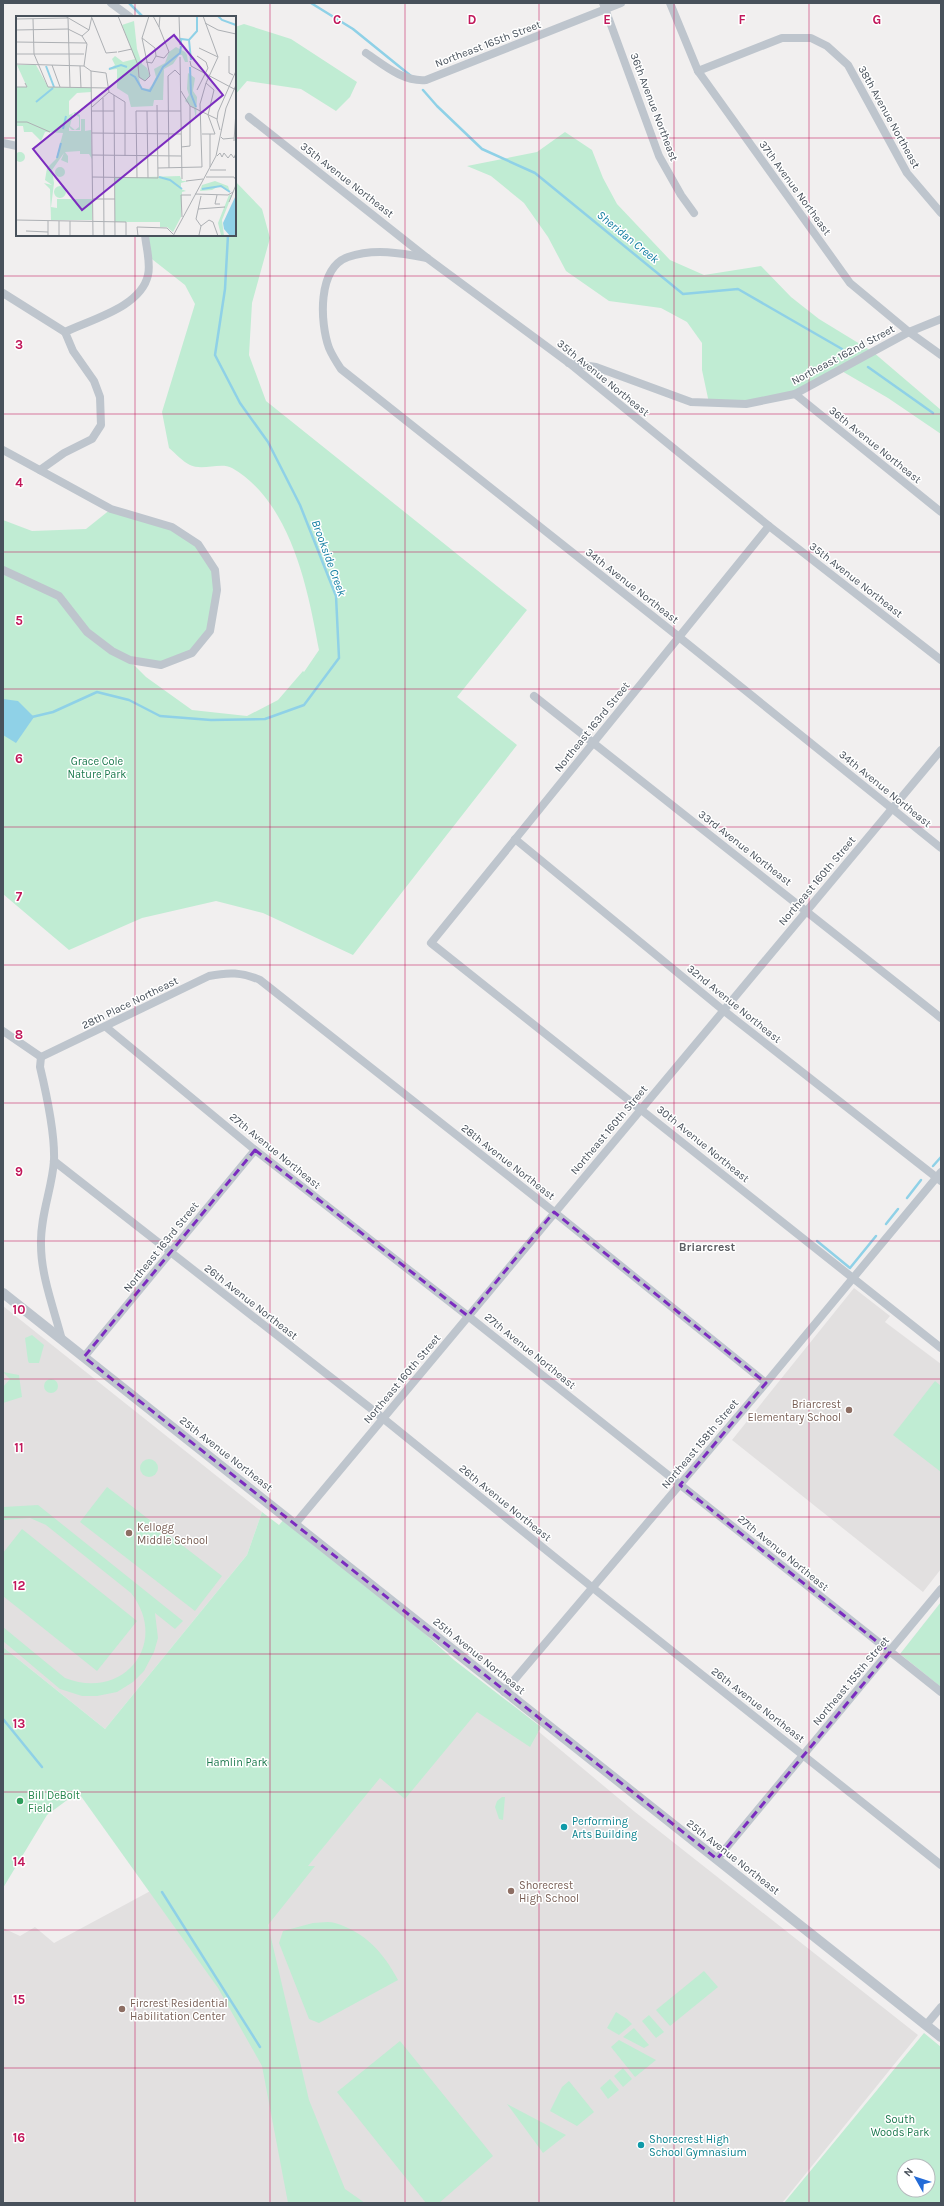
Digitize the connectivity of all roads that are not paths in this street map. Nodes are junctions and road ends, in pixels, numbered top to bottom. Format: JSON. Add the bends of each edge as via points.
{"nodes":[{"id":1,"x":111,"y":3,"type":"edge"},
{"id":2,"x":621,"y":3,"type":"edge"},
{"id":3,"x":670,"y":3,"type":"edge"},
{"id":4,"x":605,"y":6,"type":"edge"},
{"id":5,"x":129,"y":16,"type":"edge"},
{"id":6,"x":366,"y":53,"type":"dead end"},
{"id":7,"x":698,"y":71,"type":"junction"},
{"id":8,"x":249,"y":117,"type":"dead end"},
{"id":9,"x":3,"y":143,"type":"edge"},
{"id":10,"x":16,"y":146,"type":"edge"},
{"id":11,"x":694,"y":213,"type":"dead end"},
{"id":12,"x":941,"y":213,"type":"edge"},
{"id":13,"x":145,"y":236,"type":"edge"},
{"id":14,"x":427,"y":258,"type":"junction"},
{"id":15,"x":3,"y":293,"type":"edge"},
{"id":16,"x":941,"y":319,"type":"edge"},
{"id":17,"x":65,"y":332,"type":"junction"},
{"id":18,"x":909,"y":332,"type":"junction"},
{"id":19,"x":941,"y":355,"type":"edge"},
{"id":20,"x":569,"y":363,"type":"junction"},
{"id":21,"x":795,"y":394,"type":"junction"},
{"id":22,"x":3,"y":450,"type":"edge"},
{"id":23,"x":40,"y":470,"type":"junction"},
{"id":24,"x":941,"y":512,"type":"edge"},
{"id":25,"x":769,"y":526,"type":"junction"},
{"id":26,"x":3,"y":570,"type":"edge"},
{"id":27,"x":679,"y":637,"type":"junction"},
{"id":28,"x":941,"y":660,"type":"edge"},
{"id":29,"x":534,"y":696,"type":"dead end"},
{"id":30,"x":594,"y":742,"type":"junction"},
{"id":31,"x":941,"y":750,"type":"edge"},
{"id":32,"x":892,"y":809,"type":"junction"},
{"id":33,"x":515,"y":839,"type":"junction"},
{"id":34,"x":941,"y":848,"type":"edge"},
{"id":35,"x":807,"y":910,"type":"junction"},
{"id":36,"x":431,"y":943,"type":"joint"},
{"id":37,"x":230,"y":972,"type":"joint"},
{"id":38,"x":723,"y":1010,"type":"junction"},
{"id":39,"x":941,"y":1018,"type":"edge"},
{"id":40,"x":106,"y":1027,"type":"junction"},
{"id":41,"x":3,"y":1031,"type":"edge"},
{"id":42,"x":41,"y":1057,"type":"junction"},
{"id":43,"x":641,"y":1109,"type":"junction"},
{"id":44,"x":255,"y":1150,"type":"junction"},
{"id":45,"x":54,"y":1161,"type":"junction"},
{"id":46,"x":939,"y":1177,"type":"edge"},
{"id":47,"x":554,"y":1212,"type":"junction"},
{"id":48,"x":170,"y":1253,"type":"junction"},
{"id":49,"x":853,"y":1278,"type":"junction"},
{"id":50,"x":3,"y":1293,"type":"edge"},
{"id":51,"x":468,"y":1316,"type":"junction"},
{"id":52,"x":62,"y":1340,"type":"junction"},
{"id":53,"x":941,"y":1348,"type":"edge"},
{"id":54,"x":84,"y":1357,"type":"junction"},
{"id":55,"x":766,"y":1383,"type":"junction"},
{"id":56,"x":383,"y":1418,"type":"junction"},
{"id":57,"x":680,"y":1485,"type":"junction"},
{"id":58,"x":295,"y":1524,"type":"junction"},
{"id":59,"x":593,"y":1588,"type":"junction"},
{"id":60,"x":941,"y":1589,"type":"edge"},
{"id":61,"x":890,"y":1652,"type":"junction"},
{"id":62,"x":504,"y":1692,"type":"junction"},
{"id":63,"x":941,"y":1692,"type":"edge"},
{"id":64,"x":804,"y":1755,"type":"junction"},
{"id":65,"x":717,"y":1860,"type":"junction"},
{"id":66,"x":941,"y":1865,"type":"edge"},
{"id":67,"x":941,"y":2007,"type":"edge"},
{"id":68,"x":926,"y":2025,"type":"junction"},
{"id":69,"x":941,"y":2037,"type":"edge"}],
"edges":[{"from":1,"to":5,"type":"street"},
{"from":2,"to":4,"type":"street","name":"Northeast 165th Street"},
{"from":3,"to":7,"type":"street","name":"37th Avenue Northeast"},
{"from":4,"to":6,"type":"street","name":"Northeast 165th Street","via":[[426,80],[404,78]]},
{"from":4,"to":11,"type":"street","name":"36th Avenue Northeast","via":[[659,156]]},
{"from":7,"to":12,"type":"street","name":"38th Avenue Northeast","via":[[782,38],[811,38],[827,46],[848,65],[907,173]]},
{"from":7,"to":18,"type":"street","name":"37th Avenue Northeast","via":[[850,283]]},
{"from":8,"to":14,"type":"street","name":"35th Avenue Northeast"},
{"from":9,"to":10,"type":"street"},
{"from":13,"to":17,"type":"street","via":[[148,275],[140,292],[131,302]]},
{"from":14,"to":20,"type":"street","name":"35th Avenue Northeast"},
{"from":14,"to":27,"type":"street","name":"34th Avenue Northeast","via":[[386,251],[348,257],[336,264],[328,278],[323,301],[329,349],[341,370]]},
{"from":15,"to":17,"type":"street"},
{"from":16,"to":18,"type":"street","name":"Northeast 162nd Street"},
{"from":17,"to":23,"type":"street","via":[[73,351],[94,381],[100,397],[101,425],[92,439],[64,453]]},
{"from":18,"to":19,"type":"street","name":"37th Avenue Northeast"},
{"from":18,"to":21,"type":"street","name":"Northeast 162nd Street"},
{"from":20,"to":21,"type":"street","name":"Northeast 162nd Street","via":[[596,367],[691,402],[746,404]]},
{"from":20,"to":25,"type":"street","name":"35th Avenue Northeast"},
{"from":21,"to":24,"type":"street","name":"36th Avenue Northeast"},
{"from":22,"to":23,"type":"street"},
{"from":23,"to":26,"type":"street","via":[[111,509],[172,527],[198,544],[215,570],[217,590],[210,631],[192,654],[161,665],[130,660],[112,651],[87,632],[59,596]]},
{"from":25,"to":27,"type":"street","name":"Northeast 163rd Street"},
{"from":25,"to":28,"type":"street","name":"35th Avenue Northeast"},
{"from":27,"to":30,"type":"street","name":"Northeast 163rd Street"},
{"from":27,"to":32,"type":"street","name":"34th Avenue Northeast"},
{"from":29,"to":30,"type":"street","name":"33rd Avenue Northeast"},
{"from":30,"to":33,"type":"street","name":"Northeast 163rd Street"},
{"from":30,"to":35,"type":"street","name":"33rd Avenue Northeast"},
{"from":31,"to":32,"type":"street","name":"Northeast 160th Street"},
{"from":32,"to":34,"type":"street","name":"34th Avenue Northeast"},
{"from":32,"to":35,"type":"street","name":"Northeast 160th Street"},
{"from":33,"to":36,"type":"street","name":"Northeast 163rd Street"},
{"from":33,"to":38,"type":"street","name":"32nd Avenue Northeast"},
{"from":35,"to":38,"type":"street","name":"Northeast 160th Street"},
{"from":35,"to":39,"type":"street","name":"33rd Avenue Northeast"},
{"from":36,"to":43,"type":"street","name":"30th Avenue Northeast"},
{"from":37,"to":40,"type":"street","name":"28th Place Northeast","via":[[209,976]]},
{"from":37,"to":47,"type":"street","name":"28th Avenue Northeast","via":[[260,980]]},
{"from":38,"to":43,"type":"street","name":"Northeast 160th Street"},
{"from":38,"to":46,"type":"street","name":"32nd Avenue Northeast"},
{"from":40,"to":42,"type":"street","name":"28th Place Northeast"},
{"from":40,"to":44,"type":"street","name":"27th Avenue Northeast"},
{"from":41,"to":42,"type":"street"},
{"from":42,"to":45,"type":"street","via":[[40,1067]]},
{"from":43,"to":47,"type":"street","name":"Northeast 160th Street"},
{"from":43,"to":49,"type":"street","name":"30th Avenue Northeast"},
{"from":44,"to":48,"type":"street","name":"Northeast 163rd Street"},
{"from":44,"to":51,"type":"street","name":"27th Avenue Northeast"},
{"from":45,"to":48,"type":"street","name":"26th Avenue Northeast"},
{"from":45,"to":52,"type":"street","via":[[43,1216],[41,1246],[45,1274]]},
{"from":46,"to":49,"type":"street","name":"Northeast 158th Street"},
{"from":47,"to":51,"type":"street","name":"Northeast 160th Street"},
{"from":47,"to":55,"type":"street","name":"28th Avenue Northeast"},
{"from":48,"to":54,"type":"street","name":"Northeast 163rd Street"},
{"from":48,"to":56,"type":"street","name":"26th Avenue Northeast"},
{"from":49,"to":53,"type":"street","name":"30th Avenue Northeast"},
{"from":49,"to":55,"type":"street","name":"Northeast 158th Street"},
{"from":50,"to":52,"type":"street","name":"25th Avenue Northeast"},
{"from":51,"to":56,"type":"street","name":"Northeast 160th Street"},
{"from":51,"to":57,"type":"street","name":"27th Avenue Northeast"},
{"from":52,"to":54,"type":"street","name":"25th Avenue Northeast"},
{"from":54,"to":58,"type":"street","name":"25th Avenue Northeast"},
{"from":55,"to":57,"type":"street","name":"Northeast 158th Street"},
{"from":56,"to":58,"type":"street","name":"Northeast 160th Street"},
{"from":56,"to":59,"type":"street","name":"26th Avenue Northeast"},
{"from":57,"to":59,"type":"street","name":"Northeast 158th Street"},
{"from":57,"to":61,"type":"street","name":"27th Avenue Northeast"},
{"from":58,"to":62,"type":"street","name":"25th Avenue Northeast"},
{"from":59,"to":62,"type":"street","name":"Northeast 158th Street"},
{"from":59,"to":64,"type":"street","name":"26th Avenue Northeast"},
{"from":60,"to":61,"type":"street","name":"Northeast 155th Street"},
{"from":61,"to":63,"type":"street","name":"27th Avenue Northeast"},
{"from":61,"to":64,"type":"street","name":"Northeast 155th Street"},
{"from":62,"to":65,"type":"street","name":"25th Avenue Northeast"},
{"from":64,"to":65,"type":"street","name":"Northeast 155th Street"},
{"from":64,"to":66,"type":"street","name":"26th Avenue Northeast"},
{"from":65,"to":68,"type":"street","name":"25th Avenue Northeast"},
{"from":67,"to":68,"type":"street"},
{"from":68,"to":69,"type":"street","name":"25th Avenue Northeast"}]}
